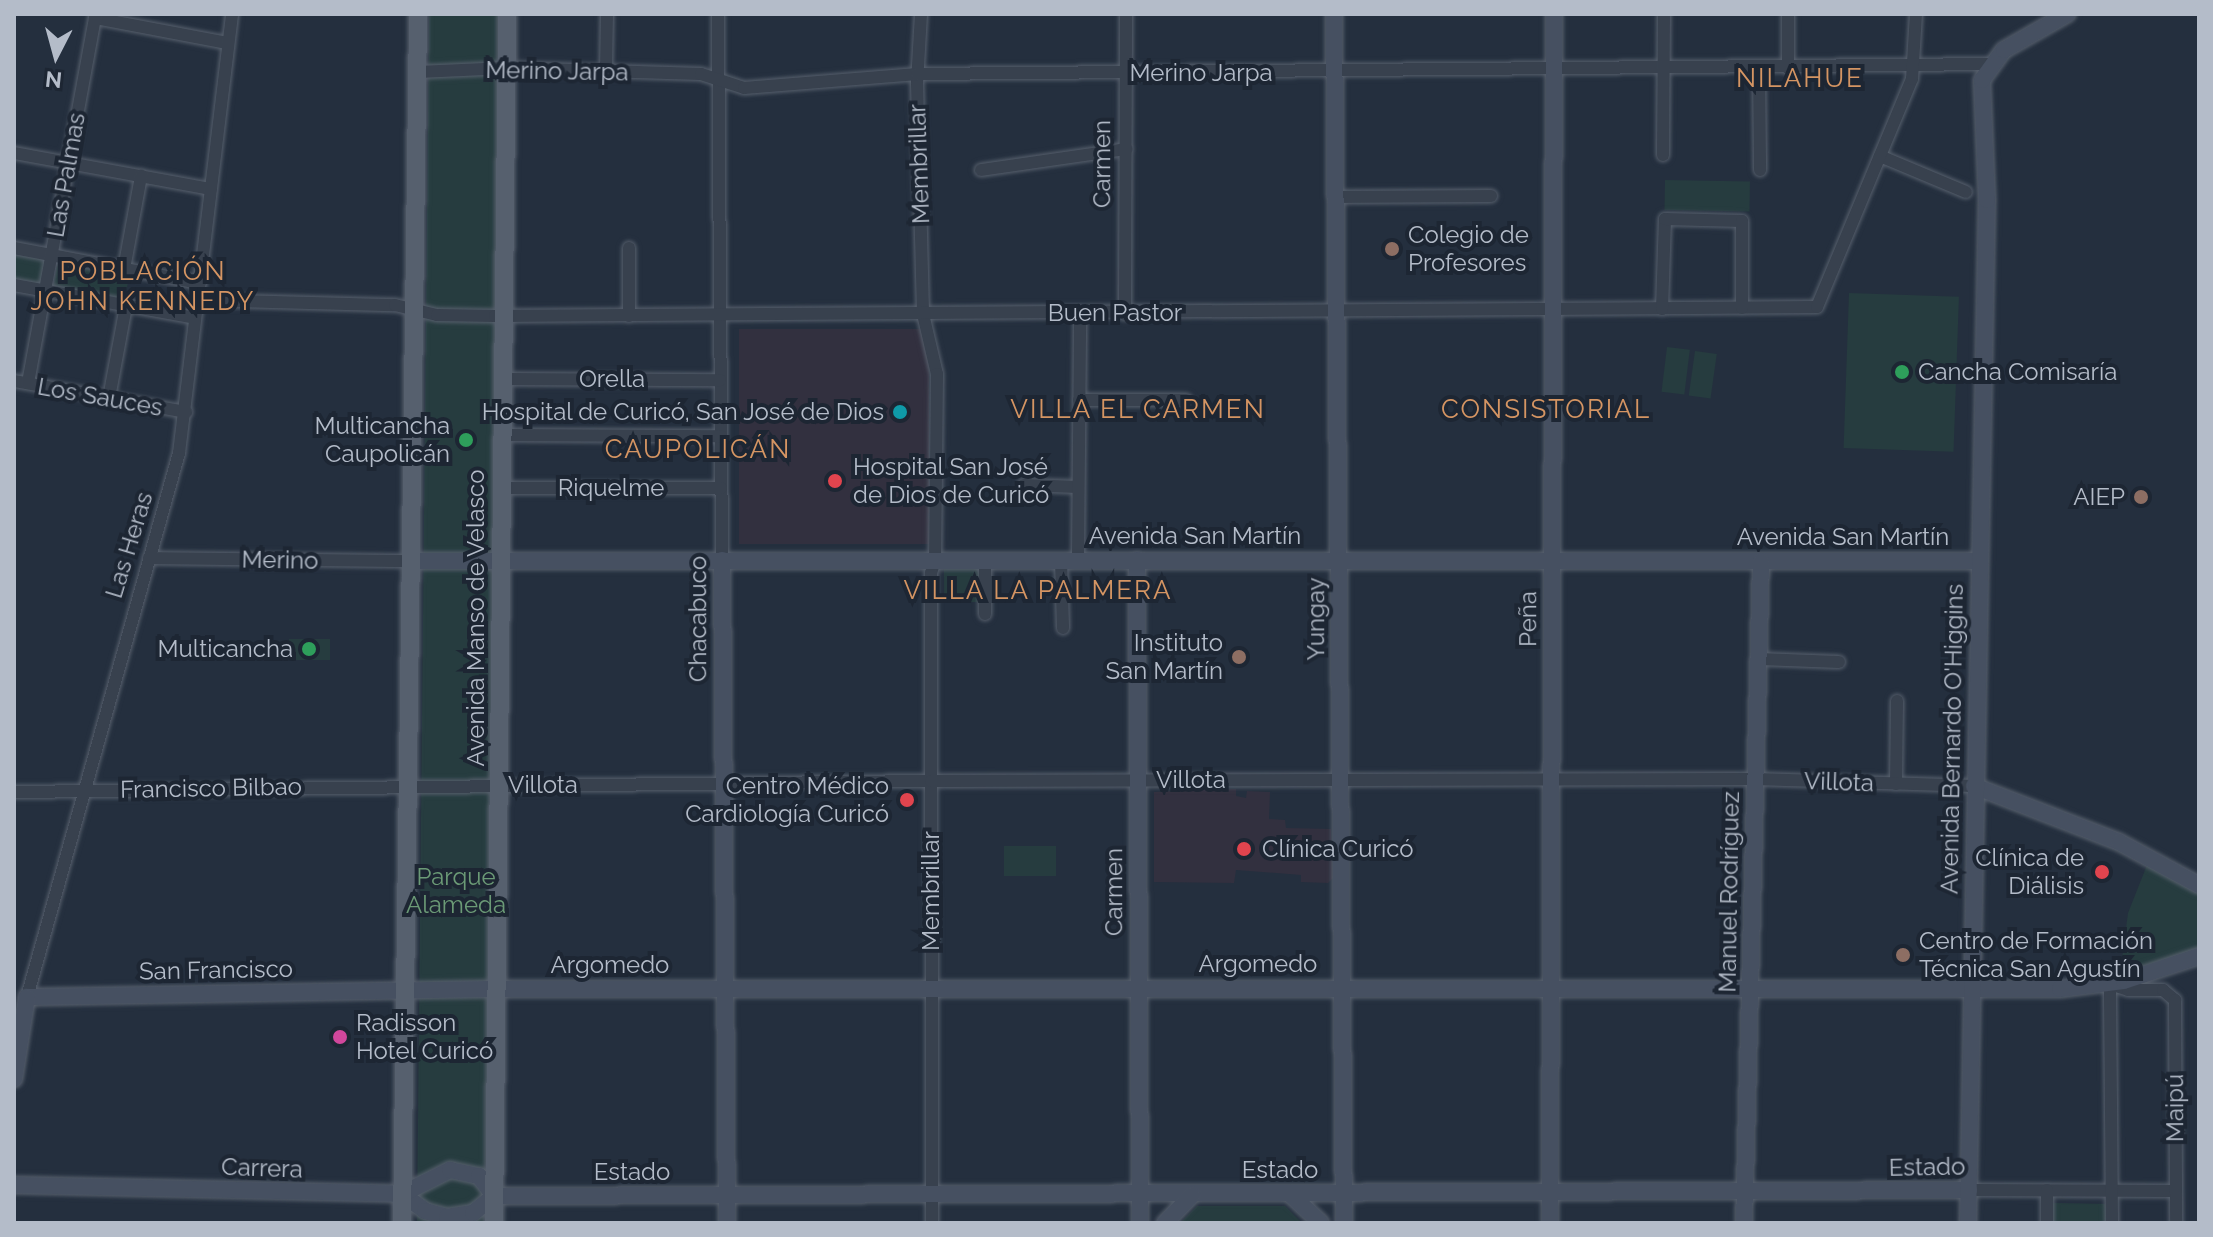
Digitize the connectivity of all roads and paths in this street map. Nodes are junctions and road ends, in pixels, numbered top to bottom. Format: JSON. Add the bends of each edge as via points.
{"nodes":[{"id":1,"x":232,"y":14,"type":"edge"},
{"id":2,"x":418,"y":14,"type":"edge"},
{"id":3,"x":507,"y":14,"type":"edge"},
{"id":4,"x":607,"y":14,"type":"edge"},
{"id":5,"x":718,"y":14,"type":"edge"},
{"id":6,"x":921,"y":14,"type":"edge"},
{"id":7,"x":1126,"y":14,"type":"edge"},
{"id":8,"x":1334,"y":14,"type":"edge"},
{"id":9,"x":1554,"y":14,"type":"edge"},
{"id":10,"x":1664,"y":14,"type":"edge"},
{"id":11,"x":1788,"y":14,"type":"edge"},
{"id":12,"x":1916,"y":14,"type":"edge"},
{"id":13,"x":2067,"y":14,"type":"edge"},
{"id":14,"x":95,"y":16,"type":"edge"},
{"id":15,"x":227,"y":43,"type":"junction"},
{"id":16,"x":1989,"y":64,"type":"junction"},
{"id":17,"x":1915,"y":67,"type":"junction"},
{"id":18,"x":507,"y":68,"type":"junction"},
{"id":19,"x":1788,"y":68,"type":"junction"},
{"id":20,"x":1661,"y":69,"type":"junction"},
{"id":21,"x":1759,"y":69,"type":"junction"},
{"id":22,"x":606,"y":70,"type":"junction"},
{"id":23,"x":1554,"y":70,"type":"junction"},
{"id":24,"x":1334,"y":71,"type":"junction"},
{"id":25,"x":418,"y":72,"type":"junction"},
{"id":26,"x":1126,"y":73,"type":"junction"},
{"id":27,"x":917,"y":74,"type":"junction"},
{"id":28,"x":718,"y":79,"type":"junction"},
{"id":29,"x":1126,"y":149,"type":"junction"},
{"id":30,"x":14,"y":153,"type":"edge"},
{"id":31,"x":1663,"y":155,"type":"dead end"},
{"id":32,"x":1880,"y":156,"type":"junction"},
{"id":33,"x":68,"y":163,"type":"junction"},
{"id":34,"x":981,"y":170,"type":"dead end"},
{"id":35,"x":1760,"y":170,"type":"dead end"},
{"id":36,"x":141,"y":176,"type":"junction"},
{"id":37,"x":211,"y":189,"type":"junction"},
{"id":38,"x":1966,"y":192,"type":"dead end"},
{"id":39,"x":1491,"y":196,"type":"dead end"},
{"id":40,"x":1336,"y":197,"type":"junction"},
{"id":41,"x":14,"y":248,"type":"edge"},
{"id":42,"x":629,"y":248,"type":"dead end"},
{"id":43,"x":51,"y":255,"type":"junction"},
{"id":44,"x":124,"y":269,"type":"junction"},
{"id":45,"x":200,"y":283,"type":"junction"},
{"id":46,"x":14,"y":285,"type":"edge"},
{"id":47,"x":45,"y":291,"type":"junction"},
{"id":48,"x":198,"y":300,"type":"junction"},
{"id":49,"x":126,"y":306,"type":"junction"},
{"id":50,"x":1742,"y":308,"type":"junction"},
{"id":51,"x":1553,"y":309,"type":"junction"},
{"id":52,"x":1662,"y":309,"type":"junction"},
{"id":53,"x":414,"y":311,"type":"junction"},
{"id":54,"x":1337,"y":311,"type":"junction"},
{"id":55,"x":923,"y":314,"type":"junction"},
{"id":56,"x":1080,"y":314,"type":"junction"},
{"id":57,"x":1125,"y":314,"type":"junction"},
{"id":58,"x":505,"y":316,"type":"junction"},
{"id":59,"x":629,"y":316,"type":"junction"},
{"id":60,"x":720,"y":317,"type":"junction"},
{"id":61,"x":195,"y":318,"type":"junction"},
{"id":62,"x":503,"y":379,"type":"junction"},
{"id":63,"x":720,"y":380,"type":"junction"},
{"id":64,"x":14,"y":381,"type":"edge"},
{"id":65,"x":28,"y":383,"type":"junction"},
{"id":66,"x":109,"y":398,"type":"junction"},
{"id":67,"x":1079,"y":400,"type":"junction"},
{"id":68,"x":1186,"y":400,"type":"dead end"},
{"id":69,"x":186,"y":412,"type":"junction"},
{"id":70,"x":502,"y":435,"type":"junction"},
{"id":71,"x":721,"y":436,"type":"junction"},
{"id":72,"x":1024,"y":485,"type":"dead end"},
{"id":73,"x":1078,"y":487,"type":"junction"},
{"id":74,"x":501,"y":488,"type":"junction"},
{"id":75,"x":721,"y":488,"type":"junction"},
{"id":76,"x":149,"y":558,"type":"junction"},
{"id":77,"x":722,"y":560,"type":"junction"},
{"id":78,"x":935,"y":560,"type":"junction"},
{"id":79,"x":985,"y":560,"type":"junction"},
{"id":80,"x":1070,"y":560,"type":"junction"},
{"id":81,"x":1137,"y":560,"type":"junction"},
{"id":82,"x":411,"y":561,"type":"junction"},
{"id":83,"x":1340,"y":561,"type":"junction"},
{"id":84,"x":1552,"y":561,"type":"junction"},
{"id":85,"x":1761,"y":561,"type":"junction"},
{"id":86,"x":1979,"y":561,"type":"junction"},
{"id":87,"x":501,"y":562,"type":"junction"},
{"id":88,"x":985,"y":614,"type":"dead end"},
{"id":89,"x":1063,"y":628,"type":"dead end"},
{"id":90,"x":1759,"y":659,"type":"junction"},
{"id":91,"x":1839,"y":662,"type":"dead end"},
{"id":92,"x":1897,"y":701,"type":"dead end"},
{"id":93,"x":1755,"y":779,"type":"junction"},
{"id":94,"x":1137,"y":780,"type":"junction"},
{"id":95,"x":1341,"y":780,"type":"junction"},
{"id":96,"x":1552,"y":780,"type":"junction"},
{"id":97,"x":931,"y":781,"type":"junction"},
{"id":98,"x":723,"y":783,"type":"junction"},
{"id":99,"x":1896,"y":784,"type":"junction"},
{"id":100,"x":499,"y":785,"type":"junction"},
{"id":101,"x":408,"y":786,"type":"junction"},
{"id":102,"x":1974,"y":786,"type":"junction"},
{"id":103,"x":82,"y":790,"type":"junction"},
{"id":104,"x":14,"y":792,"type":"edge"},
{"id":105,"x":2199,"y":885,"type":"edge"},
{"id":106,"x":2199,"y":956,"type":"edge"},
{"id":107,"x":2110,"y":984,"type":"junction"},
{"id":108,"x":1551,"y":987,"type":"junction"},
{"id":109,"x":1750,"y":987,"type":"junction"},
{"id":110,"x":1139,"y":988,"type":"junction"},
{"id":111,"x":1343,"y":988,"type":"junction"},
{"id":112,"x":1972,"y":988,"type":"junction"},
{"id":113,"x":496,"y":989,"type":"junction"},
{"id":114,"x":725,"y":989,"type":"junction"},
{"id":115,"x":931,"y":989,"type":"junction"},
{"id":116,"x":405,"y":992,"type":"junction"},
{"id":117,"x":2171,"y":994,"type":"joint"},
{"id":118,"x":20,"y":1002,"type":"edge"},
{"id":119,"x":14,"y":1079,"type":"edge"},
{"id":120,"x":14,"y":1185,"type":"edge"},
{"id":121,"x":1969,"y":1190,"type":"junction"},
{"id":122,"x":2047,"y":1190,"type":"junction"},
{"id":123,"x":2112,"y":1190,"type":"junction"},
{"id":124,"x":2175,"y":1191,"type":"junction"},
{"id":125,"x":402,"y":1194,"type":"junction"},
{"id":126,"x":1290,"y":1194,"type":"junction"},
{"id":127,"x":1344,"y":1194,"type":"junction"},
{"id":128,"x":1550,"y":1194,"type":"junction"},
{"id":129,"x":1744,"y":1194,"type":"junction"},
{"id":130,"x":932,"y":1195,"type":"junction"},
{"id":131,"x":1140,"y":1195,"type":"junction"},
{"id":132,"x":1192,"y":1195,"type":"junction"},
{"id":133,"x":494,"y":1196,"type":"junction"},
{"id":134,"x":727,"y":1196,"type":"junction"},
{"id":135,"x":402,"y":1223,"type":"edge"},
{"id":136,"x":494,"y":1223,"type":"edge"},
{"id":137,"x":727,"y":1223,"type":"edge"},
{"id":138,"x":932,"y":1223,"type":"edge"},
{"id":139,"x":1140,"y":1223,"type":"edge"},
{"id":140,"x":1165,"y":1223,"type":"edge"},
{"id":141,"x":1321,"y":1223,"type":"edge"},
{"id":142,"x":1344,"y":1223,"type":"edge"},
{"id":143,"x":1550,"y":1223,"type":"edge"},
{"id":144,"x":1744,"y":1223,"type":"edge"},
{"id":145,"x":1968,"y":1223,"type":"edge"},
{"id":146,"x":2047,"y":1223,"type":"edge"},
{"id":147,"x":2112,"y":1223,"type":"edge"},
{"id":148,"x":2176,"y":1223,"type":"edge"}],
"edges":[{"from":1,"to":15,"type":"street","name":"Las Heras"},
{"from":2,"to":25,"type":"main road"},
{"from":3,"to":18,"type":"main road","name":"Avenida Manso de Velasco"},
{"from":4,"to":22,"type":"street"},
{"from":5,"to":28,"type":"street","name":"Chacabuco"},
{"from":6,"to":27,"type":"street","name":"Membrillar"},
{"from":7,"to":26,"type":"street","name":"Carmen"},
{"from":8,"to":24,"type":"street","name":"Yungay"},
{"from":9,"to":23,"type":"street","name":"Peña"},
{"from":10,"to":20,"type":"street"},
{"from":11,"to":19,"type":"street"},
{"from":12,"to":17,"type":"street"},
{"from":13,"to":16,"type":"street"},
{"from":14,"to":15,"type":"street"},
{"from":14,"to":33,"type":"street","name":"Las Palmas"},
{"from":15,"to":37,"type":"street","name":"Las Heras"},
{"from":16,"to":17,"type":"street","name":"Merino Jarpa"},
{"from":16,"to":86,"type":"street","name":"Avenida Bernardo O'Higgins","via":[[1980,102],[1987,200]]},
{"from":17,"to":19,"type":"street","name":"Merino Jarpa"},
{"from":17,"to":32,"type":"street"},
{"from":18,"to":22,"type":"street","name":"Merino Jarpa"},
{"from":18,"to":25,"type":"street","name":"Merino Jarpa"},
{"from":18,"to":58,"type":"main road","name":"Avenida Manso de Velasco"},
{"from":19,"to":21,"type":"street","name":"Merino Jarpa"},
{"from":20,"to":21,"type":"street","name":"Merino Jarpa"},
{"from":20,"to":23,"type":"street","name":"Merino Jarpa"},
{"from":20,"to":31,"type":"street"},
{"from":21,"to":35,"type":"street"},
{"from":22,"to":28,"type":"street","name":"Merino Jarpa"},
{"from":23,"to":24,"type":"street","name":"Merino Jarpa"},
{"from":23,"to":51,"type":"street","name":"Peña"},
{"from":24,"to":26,"type":"street","name":"Merino Jarpa"},
{"from":24,"to":40,"type":"street","name":"Yungay"},
{"from":25,"to":53,"type":"main road"},
{"from":26,"to":27,"type":"street","name":"Merino Jarpa"},
{"from":26,"to":29,"type":"street","name":"Carmen"},
{"from":27,"to":28,"type":"street","name":"Merino Jarpa","via":[[744,88]]},
{"from":27,"to":55,"type":"street","name":"Membrillar"},
{"from":28,"to":60,"type":"street","name":"Chacabuco"},
{"from":29,"to":34,"type":"street"},
{"from":29,"to":57,"type":"street","name":"Carmen"},
{"from":30,"to":33,"type":"street"},
{"from":32,"to":38,"type":"street"},
{"from":32,"to":50,"type":"street","name":"Buen Pastor","via":[[1817,307]]},
{"from":33,"to":36,"type":"street"},
{"from":33,"to":43,"type":"street","name":"Las Palmas"},
{"from":36,"to":37,"type":"street"},
{"from":36,"to":44,"type":"street"},
{"from":37,"to":45,"type":"street","name":"Las Heras"},
{"from":39,"to":40,"type":"street"},
{"from":40,"to":54,"type":"street","name":"Yungay"},
{"from":41,"to":43,"type":"street"},
{"from":42,"to":59,"type":"street"},
{"from":43,"to":44,"type":"street"},
{"from":43,"to":47,"type":"street","name":"Las Palmas"},
{"from":44,"to":45,"type":"street"},
{"from":45,"to":48,"type":"street","name":"Las Heras"},
{"from":46,"to":47,"type":"street"},
{"from":47,"to":49,"type":"street"},
{"from":47,"to":65,"type":"street","name":"Las Palmas"},
{"from":48,"to":53,"type":"street","name":"Buen Pastor","via":[[395,305]]},
{"from":48,"to":61,"type":"street","name":"Las Heras"},
{"from":49,"to":61,"type":"street"},
{"from":49,"to":66,"type":"street"},
{"from":50,"to":52,"type":"street","name":"Buen Pastor"},
{"from":50,"to":52,"type":"street","via":[[1742,221],[1665,219]]},
{"from":51,"to":52,"type":"street","name":"Buen Pastor"},
{"from":51,"to":54,"type":"street","name":"Buen Pastor"},
{"from":51,"to":84,"type":"street","name":"Peña"},
{"from":53,"to":58,"type":"street","name":"Buen Pastor"},
{"from":53,"to":82,"type":"main road"},
{"from":54,"to":57,"type":"street","name":"Buen Pastor"},
{"from":54,"to":83,"type":"street","name":"Yungay"},
{"from":55,"to":56,"type":"street","name":"Buen Pastor"},
{"from":55,"to":60,"type":"street","name":"Buen Pastor"},
{"from":55,"to":78,"type":"street","name":"Membrillar","via":[[937,374]]},
{"from":56,"to":57,"type":"street","name":"Buen Pastor"},
{"from":56,"to":67,"type":"street"},
{"from":58,"to":59,"type":"street","name":"Buen Pastor"},
{"from":58,"to":62,"type":"main road","name":"Avenida Manso de Velasco"},
{"from":59,"to":60,"type":"street","name":"Buen Pastor"},
{"from":60,"to":63,"type":"street","name":"Chacabuco"},
{"from":61,"to":69,"type":"street","name":"Las Heras"},
{"from":62,"to":63,"type":"street","name":"Orella"},
{"from":62,"to":70,"type":"main road","name":"Avenida Manso de Velasco"},
{"from":63,"to":71,"type":"street","name":"Chacabuco"},
{"from":64,"to":65,"type":"street","name":"Los Sauces"},
{"from":65,"to":66,"type":"street","name":"Los Sauces"},
{"from":66,"to":69,"type":"street","name":"Los Sauces"},
{"from":67,"to":68,"type":"street"},
{"from":67,"to":73,"type":"street"},
{"from":69,"to":76,"type":"street","name":"Las Heras","via":[[176,469]]},
{"from":70,"to":71,"type":"street"},
{"from":70,"to":74,"type":"main road","name":"Avenida Manso de Velasco"},
{"from":71,"to":75,"type":"street","name":"Chacabuco"},
{"from":72,"to":73,"type":"street"},
{"from":73,"to":80,"type":"street"},
{"from":74,"to":75,"type":"street","name":"Riquelme"},
{"from":74,"to":87,"type":"main road","name":"Avenida Manso de Velasco"},
{"from":75,"to":77,"type":"street","name":"Chacabuco"},
{"from":76,"to":82,"type":"street","name":"Merino"},
{"from":76,"to":103,"type":"street","name":"Las Heras"},
{"from":77,"to":78,"type":"street","name":"Avenida San Martín"},
{"from":77,"to":87,"type":"street","name":"Avenida San Martín"},
{"from":77,"to":98,"type":"street","name":"Chacabuco"},
{"from":78,"to":79,"type":"street","name":"Avenida San Martín"},
{"from":78,"to":97,"type":"street","name":"Membrillar"},
{"from":79,"to":80,"type":"street","name":"Avenida San Martín"},
{"from":79,"to":88,"type":"street"},
{"from":80,"to":81,"type":"street","name":"Avenida San Martín"},
{"from":80,"to":89,"type":"street"},
{"from":81,"to":83,"type":"street","name":"Avenida San Martín"},
{"from":81,"to":94,"type":"street","name":"Carmen"},
{"from":82,"to":87,"type":"street","name":"Avenida San Martín"},
{"from":82,"to":101,"type":"main road"},
{"from":83,"to":84,"type":"street","name":"Avenida San Martín"},
{"from":83,"to":95,"type":"street","name":"Yungay"},
{"from":84,"to":85,"type":"street","name":"Avenida San Martín"},
{"from":84,"to":96,"type":"street","name":"Peña"},
{"from":85,"to":86,"type":"street","name":"Avenida San Martín"},
{"from":85,"to":90,"type":"street","name":"Manuel Rodríguez"},
{"from":86,"to":102,"type":"street","name":"Avenida Bernardo O'Higgins"},
{"from":87,"to":100,"type":"main road","name":"Avenida Manso de Velasco"},
{"from":90,"to":91,"type":"street"},
{"from":90,"to":93,"type":"street","name":"Manuel Rodríguez"},
{"from":92,"to":99,"type":"street"},
{"from":93,"to":96,"type":"street","name":"Villota"},
{"from":93,"to":99,"type":"street","name":"Villota"},
{"from":93,"to":109,"type":"street","name":"Manuel Rodríguez"},
{"from":94,"to":95,"type":"street","name":"Villota"},
{"from":94,"to":97,"type":"street","name":"Villota"},
{"from":94,"to":110,"type":"street","name":"Carmen"},
{"from":95,"to":96,"type":"street","name":"Villota"},
{"from":95,"to":111,"type":"street","name":"Yungay"},
{"from":96,"to":108,"type":"street","name":"Peña"},
{"from":97,"to":98,"type":"street","name":"Villota"},
{"from":97,"to":115,"type":"street","name":"Membrillar"},
{"from":98,"to":100,"type":"street","name":"Villota"},
{"from":98,"to":114,"type":"street","name":"Chacabuco"},
{"from":99,"to":102,"type":"street","name":"Villota"},
{"from":100,"to":101,"type":"street","name":"Villota"},
{"from":100,"to":113,"type":"main road","name":"Avenida Manso de Velasco"},
{"from":101,"to":103,"type":"street","name":"Francisco Bilbao"},
{"from":101,"to":116,"type":"main road"},
{"from":102,"to":105,"type":"street","via":[[2119,842]]},
{"from":102,"to":112,"type":"street","name":"Avenida Bernardo O'Higgins"},
{"from":103,"to":104,"type":"street","name":"Francisco Bilbao"},
{"from":103,"to":118,"type":"street","name":"Las Heras"},
{"from":106,"to":107,"type":"street","name":"Argomedo"},
{"from":107,"to":112,"type":"street","name":"Argomedo"},
{"from":107,"to":117,"type":"street","name":"Argomedo"},
{"from":107,"to":123,"type":"street"},
{"from":108,"to":109,"type":"street","name":"Argomedo"},
{"from":108,"to":111,"type":"street","name":"Argomedo"},
{"from":108,"to":128,"type":"street","name":"Peña"},
{"from":109,"to":112,"type":"street","name":"Argomedo"},
{"from":109,"to":129,"type":"street","name":"Manuel Rodríguez"},
{"from":110,"to":111,"type":"street","name":"Argomedo"},
{"from":110,"to":115,"type":"street","name":"Argomedo"},
{"from":110,"to":131,"type":"street","name":"Carmen"},
{"from":111,"to":127,"type":"street","name":"Yungay"},
{"from":112,"to":121,"type":"street","name":"Avenida Bernardo O'Higgins"},
{"from":113,"to":114,"type":"street","name":"Argomedo"},
{"from":113,"to":116,"type":"street","name":"Argomedo"},
{"from":113,"to":133,"type":"main road","name":"Avenida Manso de Velasco"},
{"from":114,"to":115,"type":"street","name":"Argomedo"},
{"from":114,"to":134,"type":"street","name":"Chacabuco"},
{"from":115,"to":130,"type":"street","name":"Membrillar"},
{"from":116,"to":118,"type":"street","name":"San Francisco"},
{"from":116,"to":125,"type":"main road"},
{"from":117,"to":124,"type":"street","name":"Maipú","via":[[2176,1004]]},
{"from":118,"to":119,"type":"street","name":"Las Heras"},
{"from":120,"to":125,"type":"street","name":"Carrera"},
{"from":121,"to":122,"type":"street","name":"Estado"},
{"from":121,"to":129,"type":"street","name":"Estado"},
{"from":121,"to":145,"type":"street","name":"Avenida Bernardo O'Higgins"},
{"from":122,"to":123,"type":"street","name":"Estado"},
{"from":122,"to":146,"type":"street"},
{"from":123,"to":124,"type":"street","name":"Estado"},
{"from":123,"to":147,"type":"street"},
{"from":124,"to":148,"type":"street","name":"Maipú"},
{"from":125,"to":133,"type":"street","name":"Carrera","via":[[425,1211],[447,1217],[473,1213]]},
{"from":125,"to":133,"type":"street","via":[[450,1170],[479,1176]]},
{"from":125,"to":135,"type":"main road"},
{"from":126,"to":127,"type":"street","name":"Estado"},
{"from":126,"to":132,"type":"street","name":"Estado"},
{"from":126,"to":141,"type":"street"},
{"from":127,"to":128,"type":"street","name":"Estado"},
{"from":127,"to":142,"type":"street","name":"Yungay"},
{"from":128,"to":129,"type":"street","name":"Estado"},
{"from":128,"to":143,"type":"street","name":"Peña"},
{"from":129,"to":144,"type":"street","name":"Manuel Rodríguez"},
{"from":130,"to":131,"type":"street","name":"Estado"},
{"from":130,"to":134,"type":"street","name":"Estado"},
{"from":130,"to":138,"type":"street","name":"Membrillar"},
{"from":131,"to":132,"type":"street","name":"Estado"},
{"from":131,"to":139,"type":"street","name":"Carmen"},
{"from":132,"to":140,"type":"street"},
{"from":133,"to":134,"type":"street","name":"Estado"},
{"from":133,"to":136,"type":"main road","name":"Avenida Manso de Velasco"},
{"from":134,"to":137,"type":"street","name":"Chacabuco"}]}
